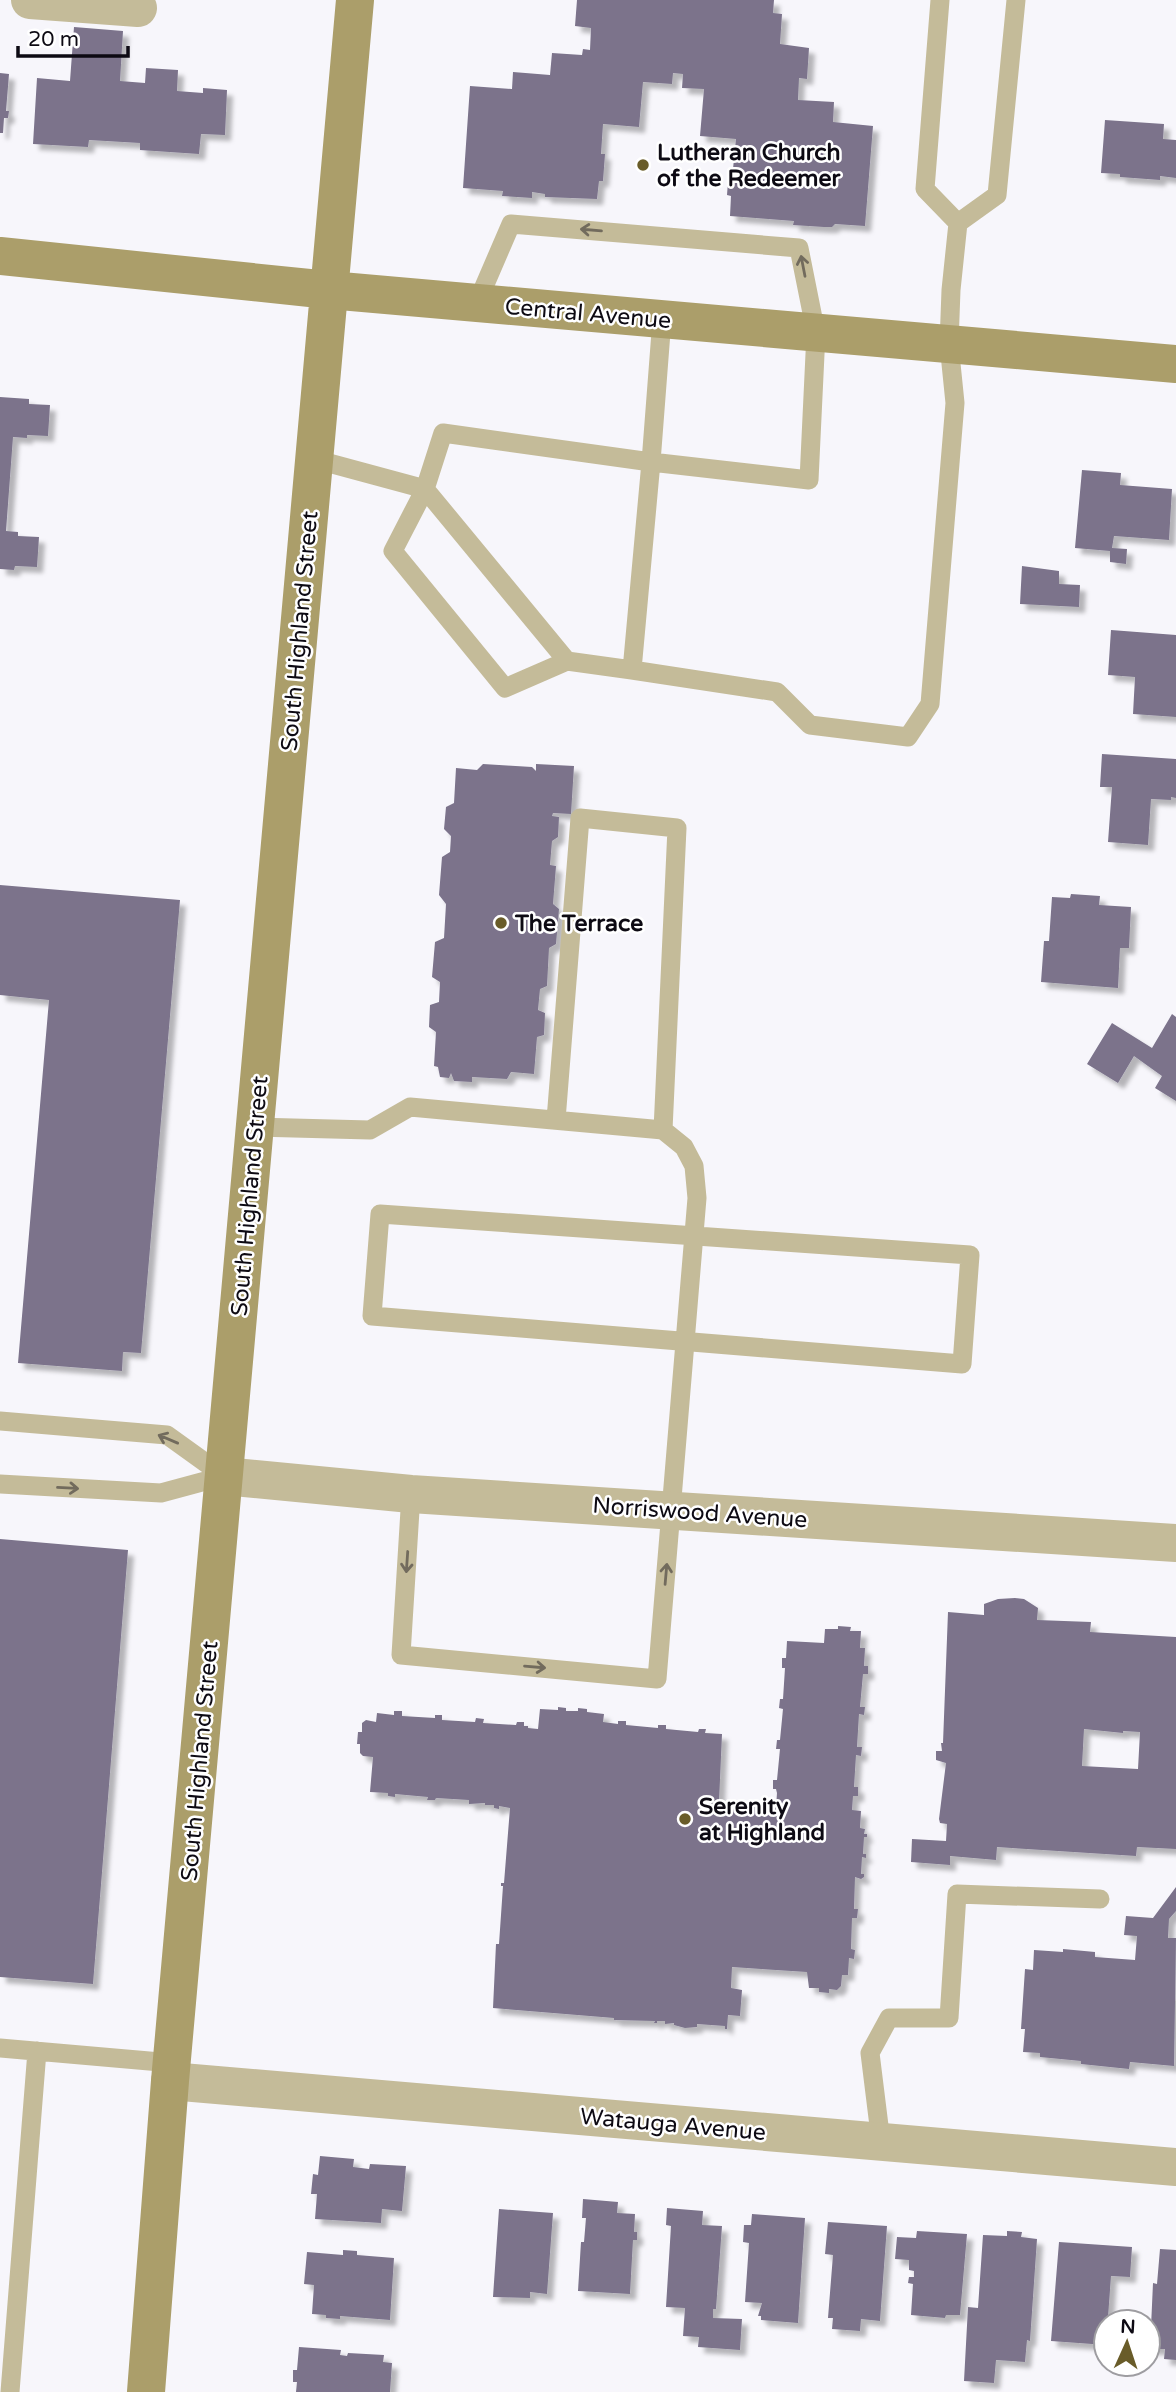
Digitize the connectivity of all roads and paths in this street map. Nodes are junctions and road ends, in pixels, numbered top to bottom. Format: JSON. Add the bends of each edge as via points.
{"nodes":[{"id":1,"x":30,"y":0,"type":"edge"},
{"id":2,"x":355,"y":0,"type":"edge"},
{"id":3,"x":940,"y":0,"type":"edge"},
{"id":4,"x":1016,"y":0,"type":"edge"},
{"id":5,"x":138,"y":8,"type":"dead end"},
{"id":6,"x":958,"y":223,"type":"junction"},
{"id":7,"x":0,"y":256,"type":"edge"},
{"id":8,"x":329,"y":290,"type":"junction"},
{"id":9,"x":477,"y":303,"type":"junction"},
{"id":10,"x":662,"y":319,"type":"junction"},
{"id":11,"x":816,"y":333,"type":"junction"},
{"id":12,"x":949,"y":344,"type":"junction"},
{"id":13,"x":1176,"y":364,"type":"edge"},
{"id":14,"x":314,"y":459,"type":"junction"},
{"id":15,"x":651,"y":462,"type":"junction"},
{"id":16,"x":425,"y":489,"type":"junction"},
{"id":17,"x":567,"y":661,"type":"junction"},
{"id":18,"x":632,"y":670,"type":"junction"},
{"id":19,"x":556,"y":1120,"type":"junction"},
{"id":20,"x":255,"y":1127,"type":"junction"},
{"id":21,"x":663,"y":1130,"type":"junction"},
{"id":22,"x":694,"y":1236,"type":"junction"},
{"id":23,"x":686,"y":1341,"type":"junction"},
{"id":24,"x":0,"y":1421,"type":"edge"},
{"id":25,"x":224,"y":1476,"type":"junction"},
{"id":26,"x":0,"y":1484,"type":"edge"},
{"id":27,"x":411,"y":1494,"type":"junction"},
{"id":28,"x":672,"y":1510,"type":"junction"},
{"id":29,"x":1176,"y":1542,"type":"edge"},
{"id":30,"x":1100,"y":1899,"type":"dead end"},
{"id":31,"x":0,"y":2048,"type":"edge"},
{"id":32,"x":37,"y":2051,"type":"junction"},
{"id":33,"x":171,"y":2072,"type":"junction"},
{"id":34,"x":881,"y":2142,"type":"junction"},
{"id":35,"x":1176,"y":2167,"type":"edge"},
{"id":36,"x":10,"y":2392,"type":"edge"},
{"id":37,"x":146,"y":2392,"type":"edge"}],
"edges":[{"from":1,"to":5,"type":"street"},
{"from":2,"to":8,"type":"main road","name":"South Highland Street"},
{"from":3,"to":6,"type":"lane","via":[[925,189]]},
{"from":4,"to":6,"type":"lane","via":[[998,195]]},
{"from":6,"to":12,"type":"lane"},
{"from":7,"to":8,"type":"main road","name":"Central Avenue"},
{"from":8,"to":9,"type":"main road","name":"Central Avenue"},
{"from":8,"to":14,"type":"main road","name":"South Highland Street"},
{"from":9,"to":10,"type":"main road","name":"Central Avenue"},
{"from":11,"to":9,"type":"lane","one_way":true,"via":[[799,248],[785,246],[510,224]]},
{"from":10,"to":11,"type":"main road","name":"Central Avenue"},
{"from":10,"to":15,"type":"lane"},
{"from":11,"to":12,"type":"main road","name":"Central Avenue"},
{"from":11,"to":15,"type":"lane","via":[[809,480]]},
{"from":12,"to":13,"type":"main road","name":"Central Avenue"},
{"from":12,"to":18,"type":"lane","via":[[955,403],[930,704],[908,737],[810,725],[777,692]]},
{"from":14,"to":16,"type":"lane"},
{"from":14,"to":20,"type":"main road","name":"South Highland Street"},
{"from":15,"to":16,"type":"lane","via":[[443,433]]},
{"from":15,"to":18,"type":"lane"},
{"from":16,"to":17,"type":"lane"},
{"from":16,"to":17,"type":"lane","via":[[393,551],[505,688]]},
{"from":17,"to":18,"type":"lane"},
{"from":19,"to":20,"type":"lane","via":[[410,1107],[370,1130]]},
{"from":19,"to":21,"type":"lane"},
{"from":19,"to":21,"type":"lane","via":[[580,818],[677,828]]},
{"from":20,"to":25,"type":"main road","name":"South Highland Street"},
{"from":21,"to":22,"type":"lane","via":[[684,1147],[694,1166]]},
{"from":22,"to":23,"type":"lane"},
{"from":22,"to":23,"type":"lane","via":[[970,1255],[962,1364]]},
{"from":22,"to":23,"type":"lane","via":[[380,1214],[372,1316]]},
{"from":23,"to":28,"type":"lane"},
{"from":25,"to":24,"type":"lane","one_way":true,"via":[[167,1435]]},
{"from":26,"to":25,"type":"lane","one_way":true,"via":[[162,1493]]},
{"from":25,"to":27,"type":"street","name":"Norriswood Avenue"},
{"from":25,"to":33,"type":"main road","name":"South Highland Street"},
{"from":27,"to":28,"type":"street","name":"Norriswood Avenue"},
{"from":27,"to":28,"type":"lane","one_way":true,"via":[[401,1655],[657,1679]]},
{"from":28,"to":29,"type":"street","name":"Norriswood Avenue"},
{"from":30,"to":34,"type":"lane","via":[[957,1894],[949,2018],[889,2018],[870,2053]]},
{"from":31,"to":32,"type":"lane"},
{"from":32,"to":33,"type":"lane"},
{"from":32,"to":36,"type":"lane"},
{"from":33,"to":34,"type":"street","name":"Watauga Avenue"},
{"from":33,"to":37,"type":"main road","name":"South Highland Street"},
{"from":34,"to":35,"type":"street","name":"Watauga Avenue"}]}
